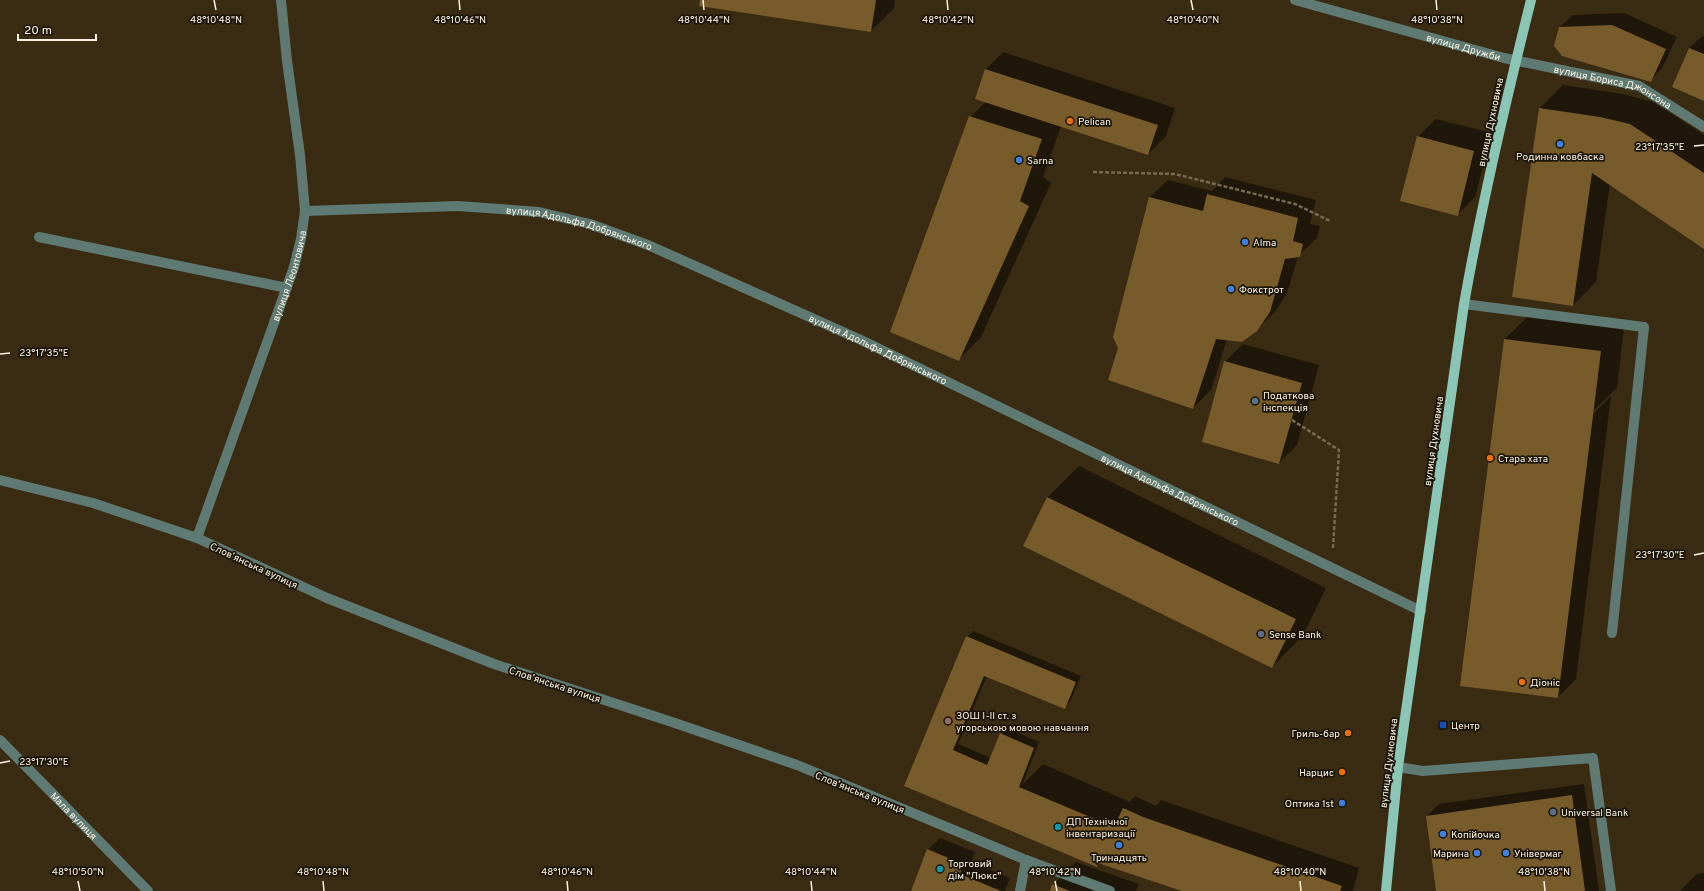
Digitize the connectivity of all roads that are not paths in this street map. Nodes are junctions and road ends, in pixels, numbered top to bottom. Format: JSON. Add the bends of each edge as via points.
{"nodes":[{"id":1,"x":281,"y":0,"type":"edge"},
{"id":2,"x":1295,"y":0,"type":"edge"},
{"id":3,"x":1531,"y":0,"type":"edge"},
{"id":4,"x":1516,"y":60,"type":"junction"},
{"id":5,"x":1704,"y":128,"type":"edge"},
{"id":6,"x":304,"y":211,"type":"junction"},
{"id":7,"x":40,"y":237,"type":"dead end"},
{"id":8,"x":287,"y":288,"type":"junction"},
{"id":9,"x":1464,"y":304,"type":"junction"},
{"id":10,"x":0,"y":480,"type":"edge"},
{"id":11,"x":196,"y":538,"type":"junction"},
{"id":12,"x":1421,"y":611,"type":"junction"},
{"id":13,"x":1612,"y":633,"type":"dead end"},
{"id":14,"x":0,"y":740,"type":"edge"},
{"id":15,"x":1398,"y":767,"type":"junction"},
{"id":16,"x":1026,"y":860,"type":"junction"},
{"id":17,"x":148,"y":891,"type":"edge"},
{"id":18,"x":1020,"y":891,"type":"edge"},
{"id":19,"x":1110,"y":891,"type":"edge"},
{"id":20,"x":1386,"y":891,"type":"edge"},
{"id":21,"x":1611,"y":891,"type":"edge"}],
"edges":[{"from":1,"to":6,"type":"street","name":"вулиця Леонтовича","via":[[286,61],[300,155]]},
{"from":2,"to":4,"type":"street","name":"вулиця Дружби"},
{"from":3,"to":4,"type":"main road","name":"вулиця Духновича"},
{"from":4,"to":5,"type":"street","name":"вулиця Бориса Джонсона","via":[[1639,86]]},
{"from":4,"to":9,"type":"main road","name":"вулиця Духновича"},
{"from":6,"to":8,"type":"street","name":"вулиця Леонтовича","via":[[299,246]]},
{"from":6,"to":12,"type":"street","name":"вулиця Адольфа Добрянського","via":[[458,206],[539,212],[590,224],[648,245],[861,340]]},
{"from":7,"to":8,"type":"street"},
{"from":8,"to":11,"type":"street","name":"вулиця Леонтовича"},
{"from":9,"to":12,"type":"main road","name":"вулиця Духновича"},
{"from":9,"to":13,"type":"street","via":[[1644,327]]},
{"from":10,"to":11,"type":"street","name":"Словʼянська вулиця","via":[[93,503]]},
{"from":11,"to":16,"type":"street","name":"Словʼянська вулиця","via":[[326,598],[486,661],[797,766]]},
{"from":12,"to":15,"type":"main road","name":"вулиця Духновича"},
{"from":14,"to":17,"type":"street","name":"Мала вулиця"},
{"from":15,"to":20,"type":"main road","name":"вулиця Духновича"},
{"from":15,"to":21,"type":"street","via":[[1423,771],[1593,758]]},
{"from":16,"to":18,"type":"street"},
{"from":16,"to":19,"type":"street","name":"Словʼянська вулиця"}]}
